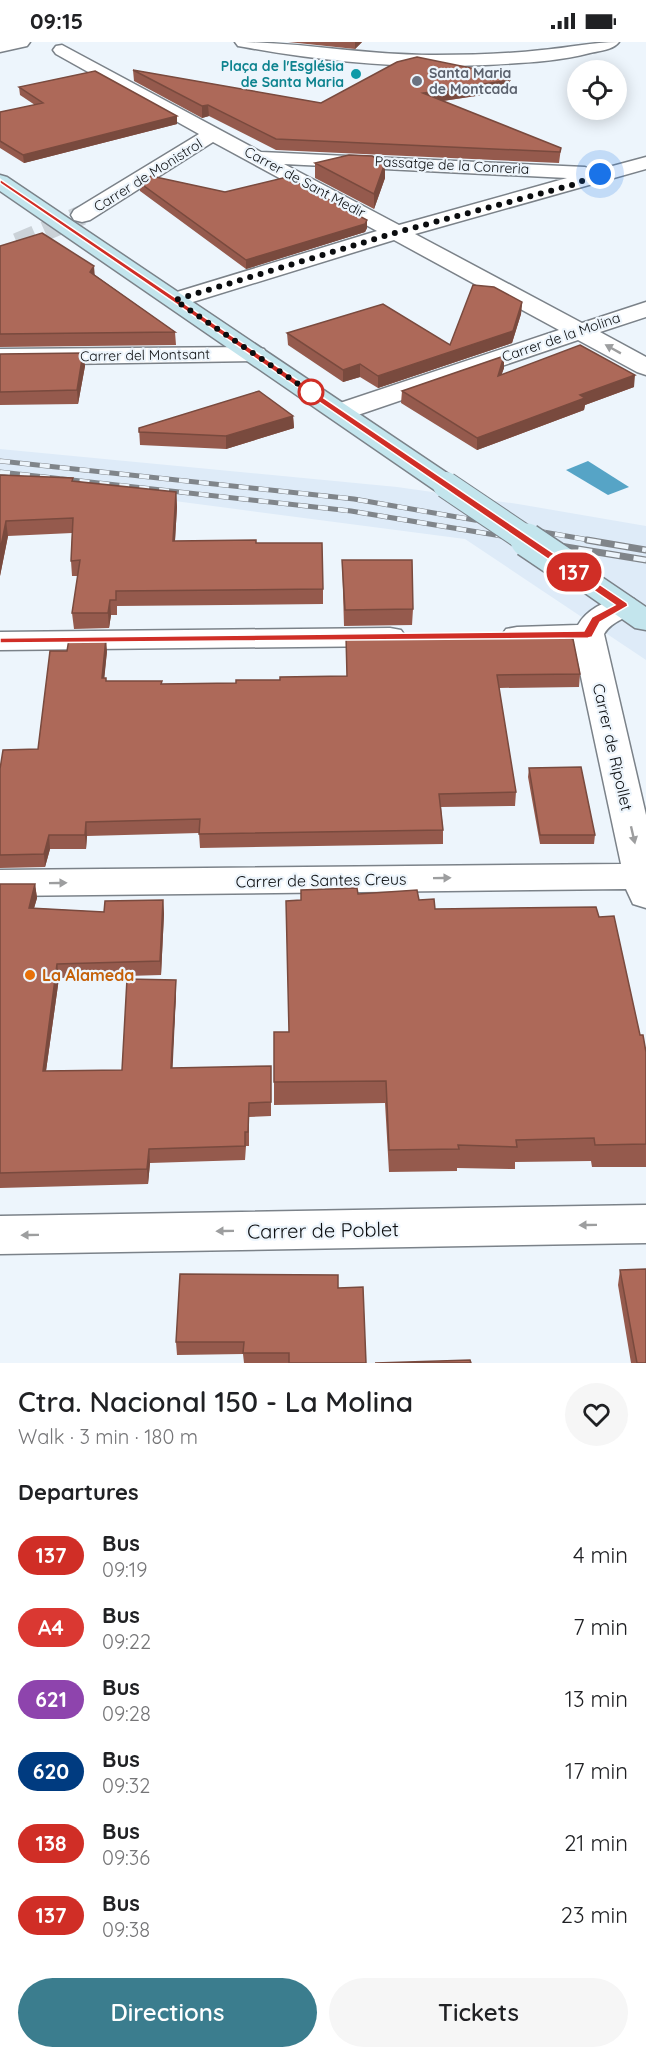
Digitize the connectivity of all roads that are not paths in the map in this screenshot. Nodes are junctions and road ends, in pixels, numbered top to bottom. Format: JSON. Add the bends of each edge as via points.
{"nodes":[{"id":1,"x":21,"y":42,"type":"edge"},
{"id":2,"x":244,"y":42,"type":"edge"},
{"id":3,"x":610,"y":42,"type":"edge"},
{"id":4,"x":0,"y":47,"type":"edge"},
{"id":5,"x":62,"y":50,"type":"dead end"},
{"id":6,"x":213,"y":134,"type":"junction"},
{"id":7,"x":551,"y":151,"type":"edge"},
{"id":8,"x":258,"y":156,"type":"junction"},
{"id":9,"x":646,"y":163,"type":"edge"},
{"id":10,"x":600,"y":174,"type":"junction"},
{"id":11,"x":0,"y":181,"type":"edge"},
{"id":12,"x":646,"y":182,"type":"edge"},
{"id":13,"x":82,"y":214,"type":"tunnel mouth"},
{"id":14,"x":398,"y":232,"type":"junction"},
{"id":15,"x":175,"y":300,"type":"junction"},
{"id":16,"x":646,"y":309,"type":"edge"},
{"id":17,"x":581,"y":331,"type":"junction"},
{"id":18,"x":255,"y":354,"type":"junction"},
{"id":19,"x":0,"y":357,"type":"edge"},
{"id":20,"x":646,"y":367,"type":"edge"},
{"id":21,"x":340,"y":412,"type":"junction"},
{"id":22,"x":634,"y":614,"type":"edge"},
{"id":23,"x":588,"y":634,"type":"junction"},
{"id":24,"x":490,"y":636,"type":"edge"},
{"id":25,"x":420,"y":637,"type":"edge"},
{"id":26,"x":0,"y":641,"type":"edge"},
{"id":27,"x":0,"y":883,"type":"edge"},
{"id":28,"x":644,"y":886,"type":"edge"},
{"id":29,"x":646,"y":1224,"type":"edge"},
{"id":30,"x":0,"y":1235,"type":"edge"}],
"edges":[{"from":1,"to":4,"type":"street"},
{"from":2,"to":3,"type":"street","via":[[327,56],[434,62],[549,56]]},
{"from":5,"to":6,"type":"street","name":"Carrer de Sant Medir"},
{"from":6,"to":8,"type":"street","name":"Carrer de Sant Medir"},
{"from":6,"to":13,"type":"street","name":"Carrer de Monistrol"},
{"from":7,"to":10,"type":"street"},
{"from":8,"to":10,"type":"street","name":"Passatge de la Conreria"},
{"from":8,"to":14,"type":"street","name":"Carrer de Sant Medir"},
{"from":9,"to":10,"type":"street"},
{"from":10,"to":12,"type":"street","name":"Passatge de la Conreria"},
{"from":10,"to":14,"type":"street"},
{"from":11,"to":15,"type":"main road"},
{"from":14,"to":15,"type":"street"},
{"from":14,"to":17,"type":"street","name":"Carrer de Sant Medir"},
{"from":15,"to":18,"type":"main road"},
{"from":16,"to":17,"type":"street","name":"Carrer de la Molina"},
{"from":20,"to":17,"type":"street","name":"Carrer de Sant Medir","one_way":true},
{"from":17,"to":21,"type":"street","name":"Carrer de la Molina"},
{"from":18,"to":19,"type":"street","name":"Carrer del Montsant"},
{"from":18,"to":21,"type":"main road"},
{"from":21,"to":22,"type":"main road","bridge":true},
{"from":22,"to":23,"type":"street","via":[[596,620]]},
{"from":23,"to":24,"type":"street"},
{"from":23,"to":28,"type":"street","name":"Carrer de Ripollet","one_way":true},
{"from":25,"to":26,"type":"street"},
{"from":27,"to":28,"type":"street","name":"Carrer de Santes Creus","one_way":true},
{"from":29,"to":30,"type":"street","name":"Carrer de Poblet","one_way":true}]}
